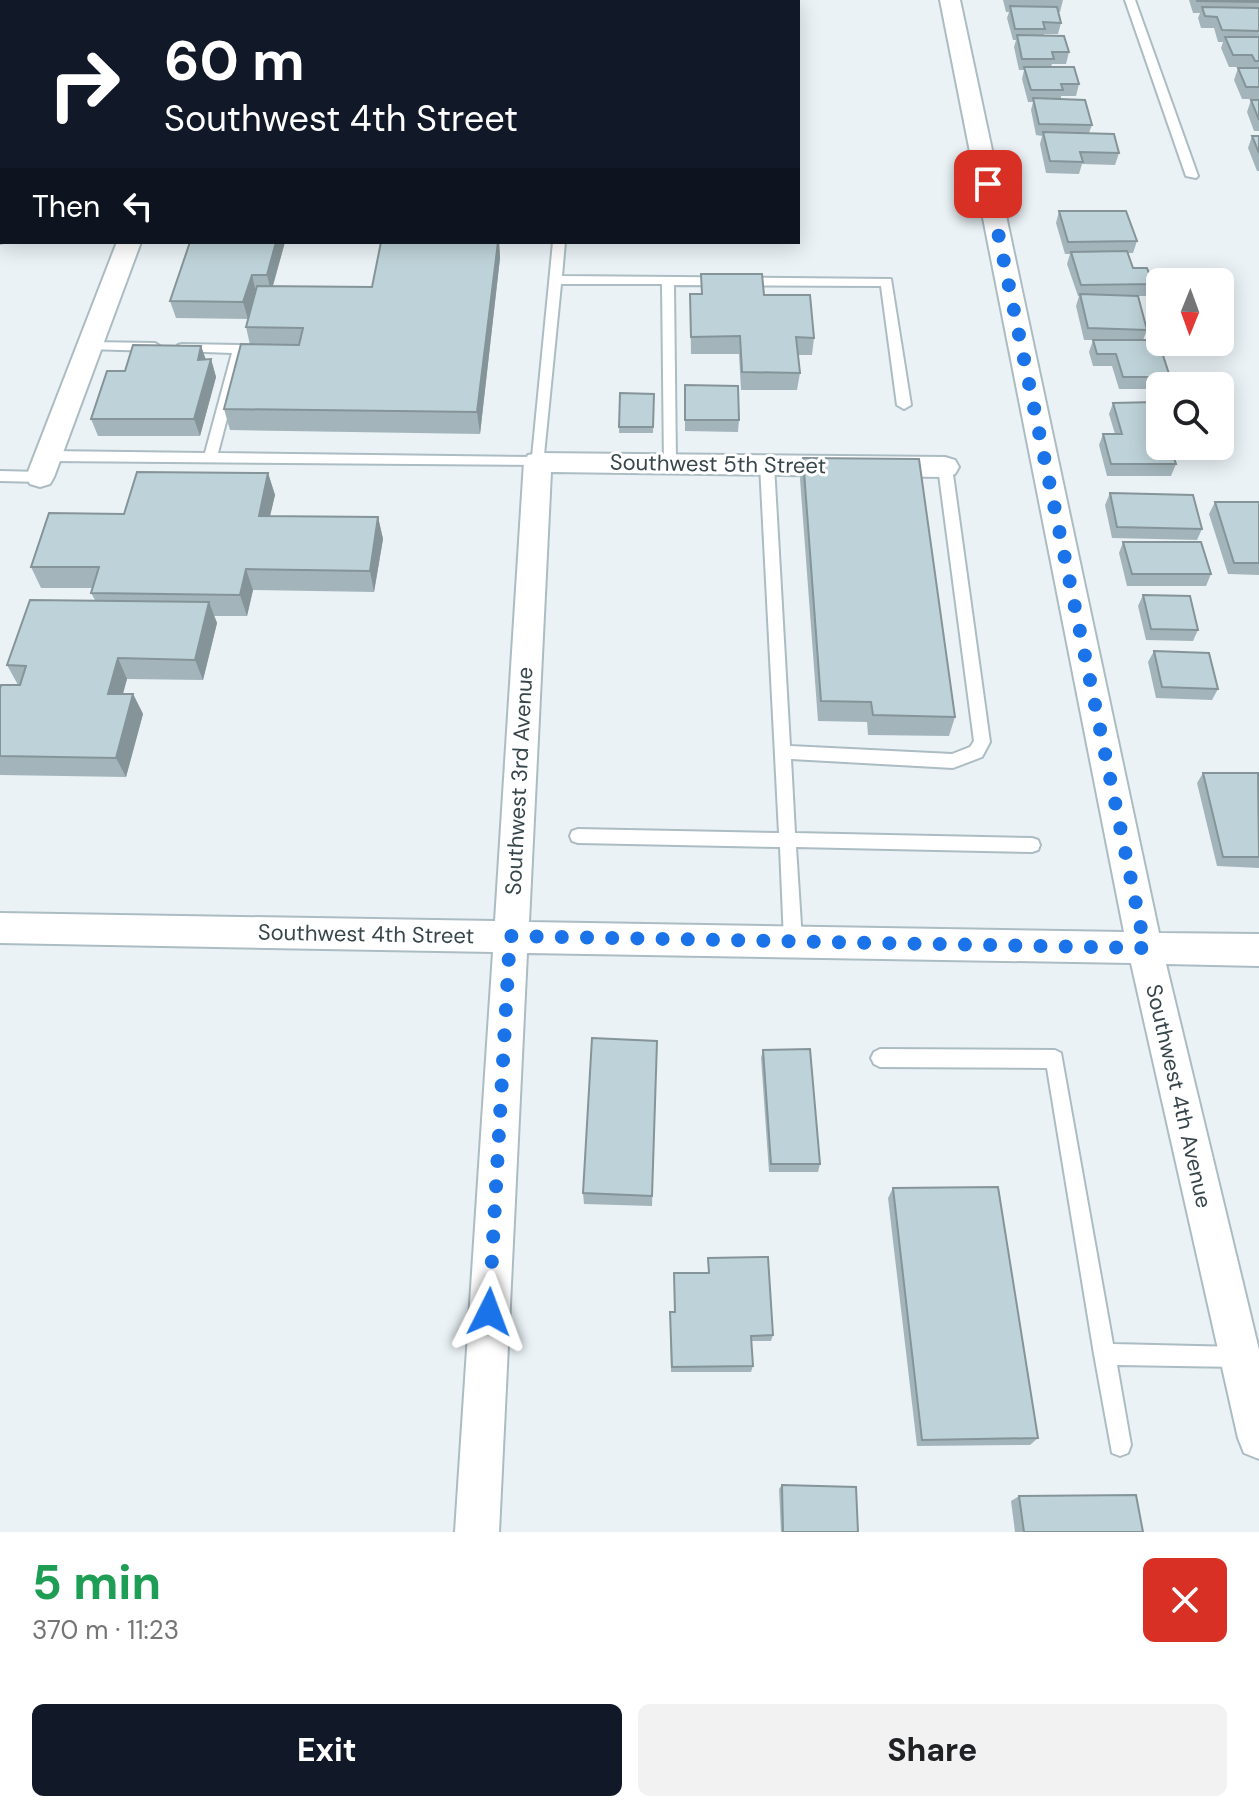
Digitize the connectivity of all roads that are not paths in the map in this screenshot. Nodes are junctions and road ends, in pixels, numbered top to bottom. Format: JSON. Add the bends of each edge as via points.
{"nodes":[{"id":1,"x":950,"y":0,"type":"edge"},
{"id":2,"x":1130,"y":0,"type":"edge"},
{"id":3,"x":1192,"y":176,"type":"dead end"},
{"id":4,"x":128,"y":244,"type":"edge"},
{"id":5,"x":559,"y":244,"type":"edge"},
{"id":6,"x":555,"y":280,"type":"junction"},
{"id":7,"x":668,"y":281,"type":"junction"},
{"id":8,"x":90,"y":346,"type":"junction"},
{"id":9,"x":904,"y":405,"type":"dead end"},
{"id":10,"x":210,"y":458,"type":"junction"},
{"id":11,"x":538,"y":462,"type":"junction"},
{"id":12,"x":669,"y":464,"type":"junction"},
{"id":13,"x":767,"y":465,"type":"junction"},
{"id":14,"x":44,"y":466,"type":"junction"},
{"id":15,"x":945,"y":467,"type":"joint"},
{"id":16,"x":0,"y":476,"type":"edge"},
{"id":17,"x":783,"y":752,"type":"junction"},
{"id":18,"x":578,"y":836,"type":"dead end"},
{"id":19,"x":788,"y":840,"type":"junction"},
{"id":20,"x":1032,"y":845,"type":"dead end"},
{"id":21,"x":0,"y":928,"type":"edge"},
{"id":22,"x":510,"y":936,"type":"junction"},
{"id":23,"x":793,"y":941,"type":"junction"},
{"id":24,"x":1145,"y":948,"type":"junction"},
{"id":25,"x":1259,"y":950,"type":"edge"},
{"id":26,"x":880,"y":1058,"type":"dead end"},
{"id":27,"x":1104,"y":1354,"type":"junction"},
{"id":28,"x":1240,"y":1357,"type":"junction"},
{"id":29,"x":1259,"y":1438,"type":"edge"},
{"id":30,"x":1120,"y":1445,"type":"dead end"},
{"id":31,"x":477,"y":1532,"type":"edge"}],
"edges":[{"from":1,"to":24,"type":"street","name":"Southwest 4th Avenue"},
{"from":2,"to":3,"type":"lane"},
{"from":4,"to":8,"type":"street"},
{"from":5,"to":6,"type":"lane"},
{"from":6,"to":7,"type":"lane"},
{"from":6,"to":11,"type":"lane"},
{"from":7,"to":9,"type":"lane","via":[[887,282]]},
{"from":7,"to":12,"type":"lane"},
{"from":8,"to":10,"type":"lane","via":[[239,349]]},
{"from":8,"to":14,"type":"street"},
{"from":10,"to":11,"type":"lane"},
{"from":10,"to":14,"type":"lane"},
{"from":11,"to":12,"type":"street","name":"Southwest 5th Street"},
{"from":11,"to":22,"type":"street","name":"Southwest 3rd Avenue"},
{"from":12,"to":13,"type":"street","name":"Southwest 5th Street"},
{"from":13,"to":15,"type":"street","name":"Southwest 5th Street"},
{"from":13,"to":17,"type":"lane"},
{"from":14,"to":16,"type":"lane"},
{"from":15,"to":17,"type":"lane","via":[[982,742],[976,752],[953,761]]},
{"from":17,"to":19,"type":"lane"},
{"from":18,"to":19,"type":"lane"},
{"from":19,"to":20,"type":"lane"},
{"from":19,"to":23,"type":"lane"},
{"from":21,"to":22,"type":"street","name":"Southwest 4th Street"},
{"from":22,"to":23,"type":"street","name":"Southwest 4th Street"},
{"from":22,"to":31,"type":"street","name":"Southwest 3rd Avenue"},
{"from":23,"to":24,"type":"street","name":"Southwest 4th Street"},
{"from":24,"to":25,"type":"street","name":"Southwest 4th Street"},
{"from":24,"to":28,"type":"street","name":"Southwest 4th Avenue"},
{"from":26,"to":27,"type":"lane","via":[[1055,1059]]},
{"from":27,"to":28,"type":"lane"},
{"from":27,"to":30,"type":"lane"},
{"from":28,"to":29,"type":"street","name":"Southwest 4th Avenue"}]}
